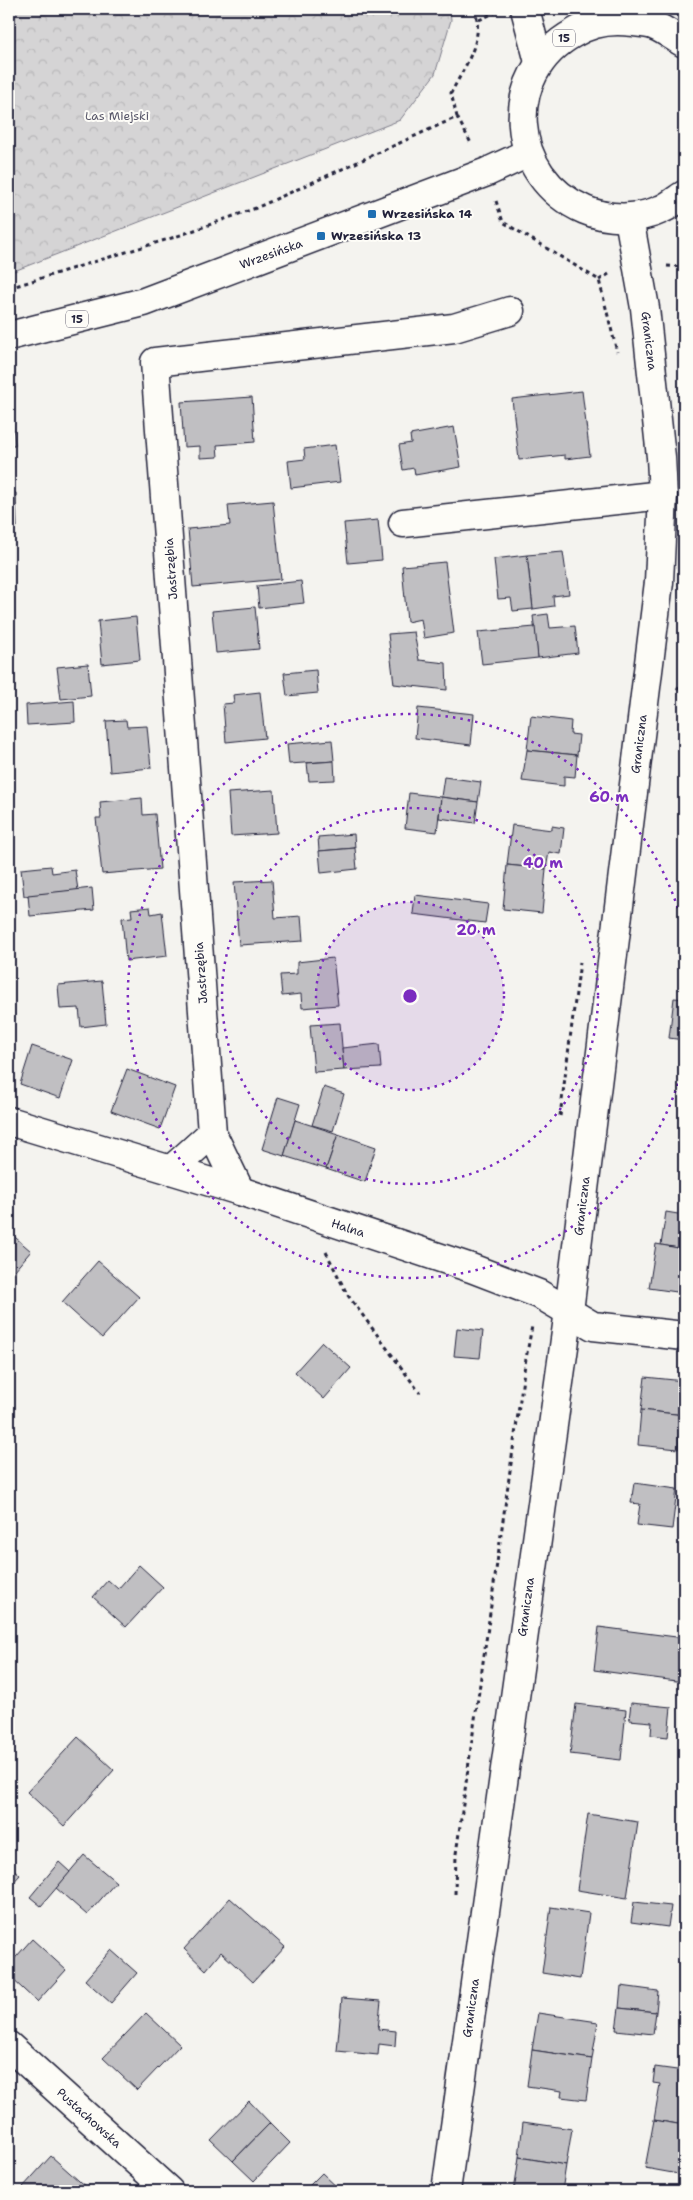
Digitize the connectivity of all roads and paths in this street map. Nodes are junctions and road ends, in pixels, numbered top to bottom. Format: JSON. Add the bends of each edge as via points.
{"nodes":[{"id":1,"x":474,"y":9,"type":"edge"},
{"id":2,"x":503,"y":9,"type":"edge"},
{"id":3,"x":525,"y":9,"type":"edge"},
{"id":4,"x":612,"y":14,"type":"edge"},
{"id":5,"x":479,"y":20,"type":"junction"},
{"id":6,"x":684,"y":43,"type":"edge"},
{"id":7,"x":539,"y":62,"type":"junction"},
{"id":8,"x":457,"y":117,"type":"junction"},
{"id":9,"x":528,"y":153,"type":"junction"},
{"id":10,"x":487,"y":172,"type":"junction"},
{"id":11,"x":684,"y":195,"type":"edge"},
{"id":12,"x":630,"y":218,"type":"junction"},
{"id":13,"x":9,"y":288,"type":"edge"},
{"id":14,"x":510,"y":311,"type":"dead end"},
{"id":15,"x":9,"y":336,"type":"edge"},
{"id":16,"x":618,"y":354,"type":"dead end"},
{"id":17,"x":664,"y":495,"type":"junction"},
{"id":18,"x":403,"y":523,"type":"dead end"},
{"id":19,"x":582,"y":957,"type":"dead end"},
{"id":20,"x":560,"y":1120,"type":"dead end"},
{"id":21,"x":9,"y":1121,"type":"edge"},
{"id":22,"x":212,"y":1133,"type":"junction"},
{"id":23,"x":171,"y":1170,"type":"junction"},
{"id":24,"x":240,"y":1191,"type":"junction"},
{"id":25,"x":321,"y":1218,"type":"junction"},
{"id":26,"x":539,"y":1294,"type":"junction"},
{"id":27,"x":569,"y":1311,"type":"junction"},
{"id":28,"x":684,"y":1336,"type":"edge"},
{"id":29,"x":420,"y":1393,"type":"dead end"},
{"id":30,"x":455,"y":1901,"type":"dead end"},
{"id":31,"x":9,"y":2046,"type":"edge"},
{"id":32,"x":169,"y":2191,"type":"edge"},
{"id":33,"x":446,"y":2191,"type":"edge"}],
"edges":[{"from":1,"to":5,"type":"path"},
{"from":2,"to":5,"type":"path"},
{"from":3,"to":7,"type":"street"},
{"from":4,"to":6,"type":"street","number":"15","via":[[654,25]]},
{"from":4,"to":7,"type":"street","number":"15","via":[[560,40]]},
{"from":5,"to":8,"type":"path","via":[[474,49],[451,93]]},
{"from":7,"to":9,"type":"street","number":"15","via":[[526,91],[522,122]]},
{"from":8,"to":10,"type":"path"},
{"from":8,"to":13,"type":"path","via":[[256,208],[175,237]]},
{"from":9,"to":10,"type":"street","name":"Wrzesińska","number":"15"},
{"from":9,"to":12,"type":"street","number":"15","via":[[543,181],[568,203],[597,216]]},
{"from":10,"to":15,"type":"street","name":"Wrzesińska","number":"15","via":[[144,302]]},
{"from":10,"to":16,"type":"path","via":[[503,222],[599,280]]},
{"from":11,"to":12,"type":"street","number":"15","via":[[662,210]]},
{"from":12,"to":17,"type":"street","name":"Graniczna","via":[[647,326]]},
{"from":14,"to":22,"type":"street","name":"Jastrzębia","via":[[454,328],[155,362]]},
{"from":17,"to":18,"type":"street"},
{"from":17,"to":27,"type":"street","name":"Graniczna","via":[[659,582]]},
{"from":19,"to":20,"type":"path","via":[[578,966]]},
{"from":21,"to":23,"type":"street","name":"Halna"},
{"from":22,"to":23,"type":"street"},
{"from":22,"to":24,"type":"street","name":"Jastrzębia"},
{"from":23,"to":24,"type":"street","name":"Halna"},
{"from":24,"to":25,"type":"street","name":"Halna"},
{"from":25,"to":26,"type":"street","name":"Halna"},
{"from":25,"to":29,"type":"path","via":[[325,1252],[347,1294]]},
{"from":26,"to":27,"type":"street","name":"Halna"},
{"from":26,"to":30,"type":"path","via":[[525,1364],[456,1854]]},
{"from":27,"to":28,"type":"street","name":"Halna","via":[[593,1326]]},
{"from":27,"to":33,"type":"street","name":"Graniczna"},
{"from":31,"to":32,"type":"street","name":"Pustachowska"}]}
